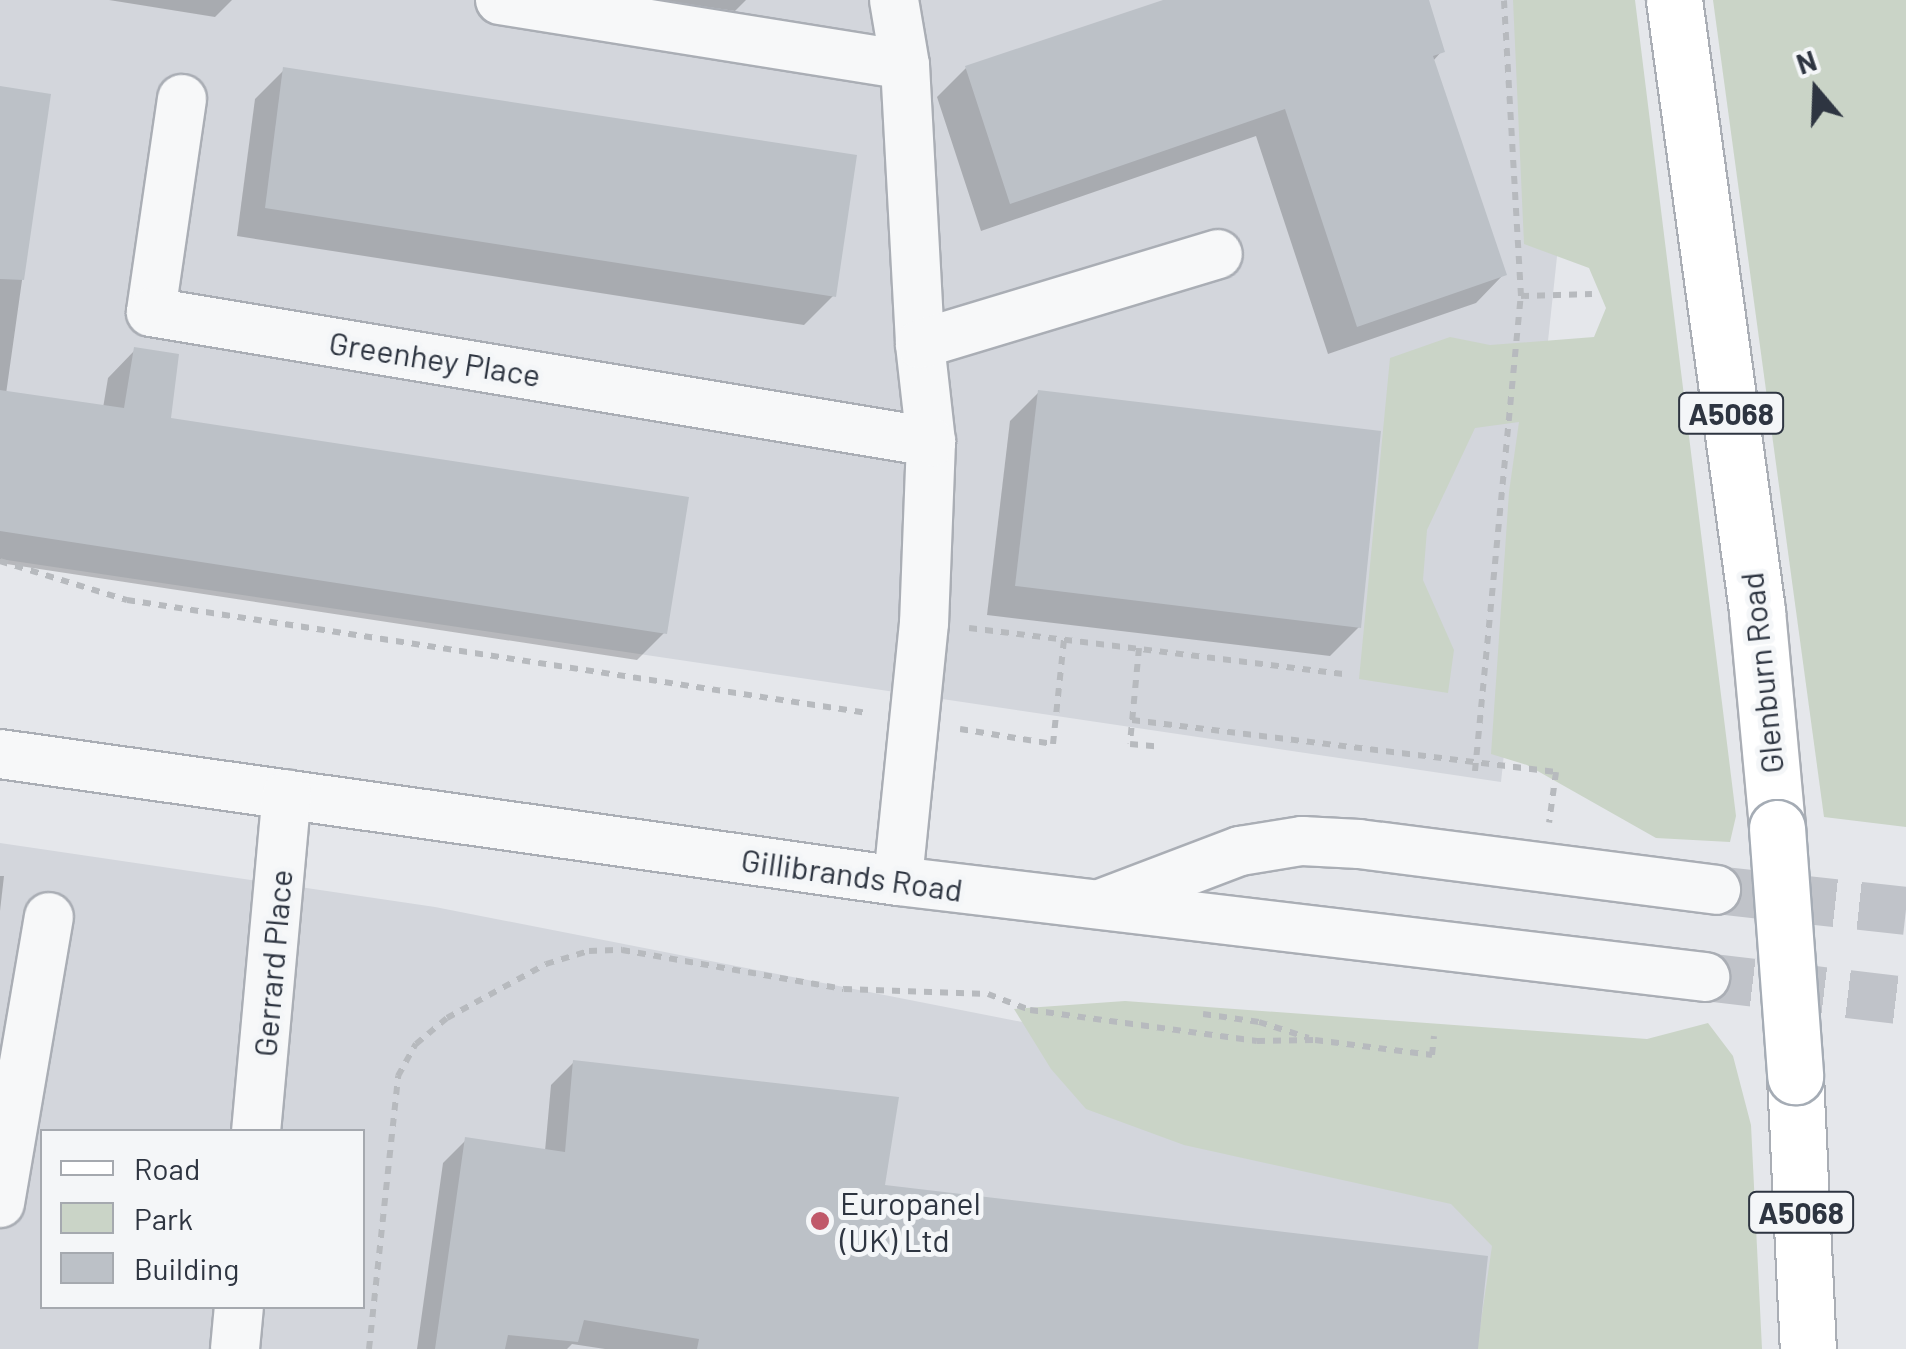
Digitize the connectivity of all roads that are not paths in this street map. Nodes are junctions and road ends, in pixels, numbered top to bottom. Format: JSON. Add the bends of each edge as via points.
{"nodes":[{"id":1,"x":500,"y":0,"type":"edge"},
{"id":2,"x":894,"y":0,"type":"edge"},
{"id":3,"x":1674,"y":0,"type":"edge"},
{"id":4,"x":905,"y":65,"type":"junction"},
{"id":5,"x":182,"y":99,"type":"dead end"},
{"id":6,"x":1218,"y":254,"type":"dead end"},
{"id":7,"x":920,"y":344,"type":"junction"},
{"id":8,"x":931,"y":442,"type":"junction"},
{"id":9,"x":0,"y":754,"type":"edge"},
{"id":10,"x":288,"y":794,"type":"junction"},
{"id":11,"x":898,"y":881,"type":"junction"},
{"id":12,"x":1716,"y":890,"type":"tunnel mouth"},
{"id":13,"x":1095,"y":906,"type":"junction"},
{"id":14,"x":49,"y":918,"type":"dead end"},
{"id":15,"x":1705,"y":977,"type":"tunnel mouth"},
{"id":16,"x":256,"y":1129,"type":"edge"},
{"id":17,"x":0,"y":1203,"type":"edge"},
{"id":18,"x":239,"y":1309,"type":"edge"},
{"id":19,"x":235,"y":1349,"type":"edge"},
{"id":20,"x":1808,"y":1349,"type":"edge"}],
"edges":[{"from":1,"to":4,"type":"street"},
{"from":2,"to":4,"type":"street"},
{"from":3,"to":20,"type":"main road","name":"Glenburn Road","number":"A5068","bridge":true,"via":[[1757,611],[1795,1076]]},
{"from":4,"to":7,"type":"street"},
{"from":5,"to":8,"type":"street","name":"Greenhey Place","via":[[150,312]]},
{"from":6,"to":7,"type":"street"},
{"from":7,"to":8,"type":"street"},
{"from":8,"to":11,"type":"street","via":[[924,623]]},
{"from":9,"to":10,"type":"street","name":"Gillibrands Road"},
{"from":10,"to":11,"type":"street","name":"Gillibrands Road"},
{"from":10,"to":16,"type":"street","name":"Gerrard Place"},
{"from":11,"to":13,"type":"street","name":"Gillibrands Road"},
{"from":12,"to":13,"type":"street","via":[[1302,842],[1240,851]]},
{"from":13,"to":15,"type":"street","name":"Gillibrands Road"},
{"from":14,"to":17,"type":"street"},
{"from":18,"to":19,"type":"street"}]}
